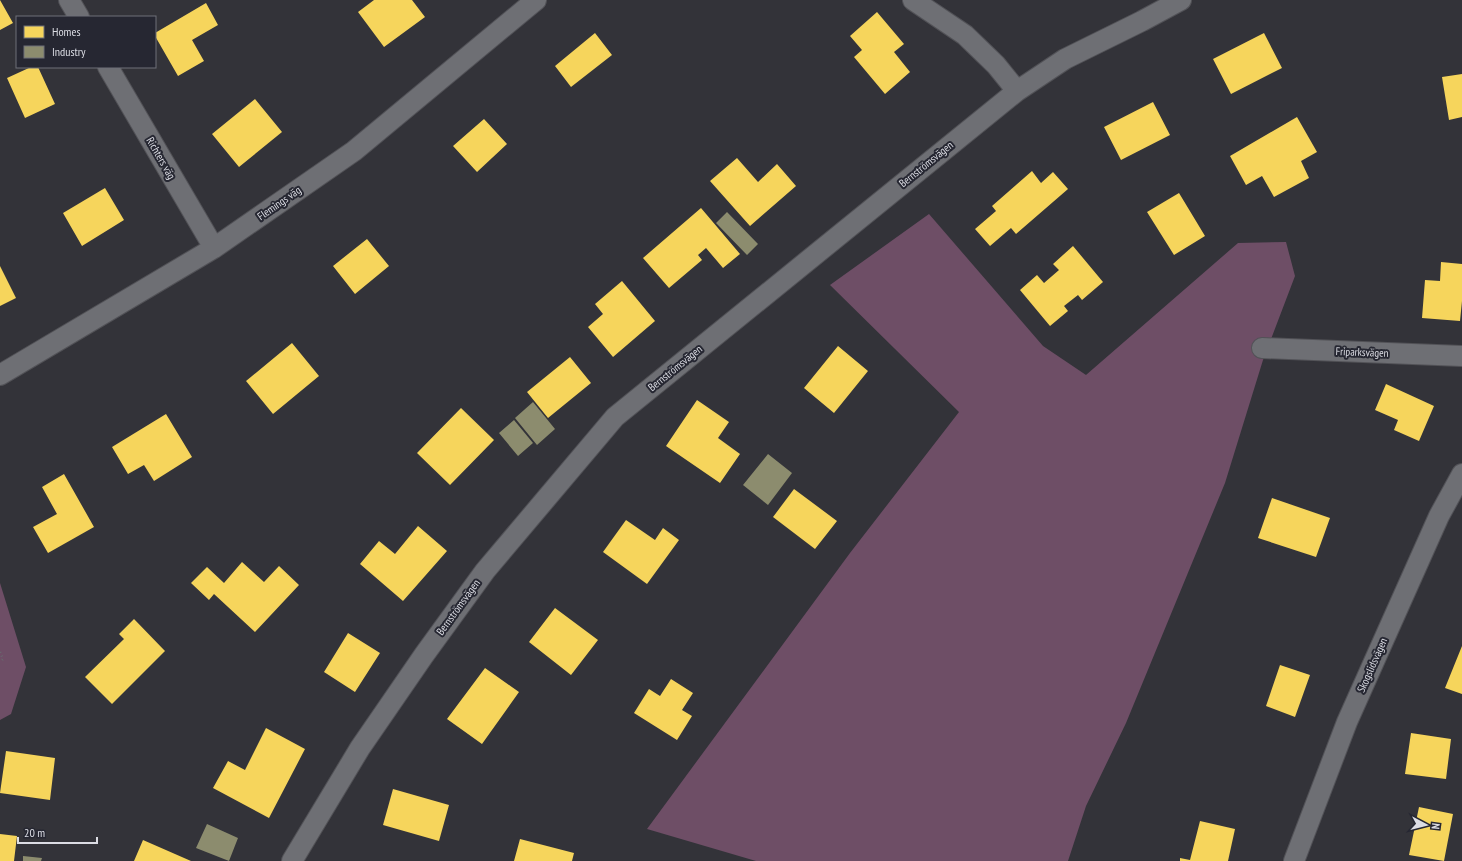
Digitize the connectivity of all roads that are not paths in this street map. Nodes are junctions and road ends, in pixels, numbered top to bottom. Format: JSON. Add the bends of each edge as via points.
{"nodes":[{"id":1,"x":69,"y":0,"type":"edge"},
{"id":2,"x":536,"y":0,"type":"edge"},
{"id":3,"x":913,"y":0,"type":"edge"},
{"id":4,"x":1181,"y":0,"type":"edge"},
{"id":5,"x":78,"y":16,"type":"edge"},
{"id":6,"x":109,"y":68,"type":"edge"},
{"id":7,"x":1017,"y":91,"type":"junction"},
{"id":8,"x":214,"y":248,"type":"junction"},
{"id":9,"x":1262,"y":348,"type":"dead end"},
{"id":10,"x":1462,"y":356,"type":"edge"},
{"id":11,"x":0,"y":375,"type":"edge"},
{"id":12,"x":1462,"y":474,"type":"edge"},
{"id":13,"x":292,"y":861,"type":"edge"},
{"id":14,"x":1294,"y":861,"type":"edge"}],
"edges":[{"from":1,"to":5,"type":"street"},
{"from":2,"to":8,"type":"street","name":"Flemings väg","via":[[354,151]]},
{"from":3,"to":7,"type":"street","via":[[965,35],[996,65]]},
{"from":4,"to":7,"type":"street","name":"Bernströmsvägen","via":[[1065,59]]},
{"from":6,"to":8,"type":"street","name":"Richters väg"},
{"from":7,"to":13,"type":"street","name":"Bernströmsvägen","via":[[615,417],[480,577],[360,748]]},
{"from":8,"to":11,"type":"street","name":"Flemings väg"},
{"from":9,"to":10,"type":"street","name":"Friparksvägen"},
{"from":12,"to":14,"type":"street","name":"Skogslidsvägen","via":[[1435,523],[1347,722]]}]}
